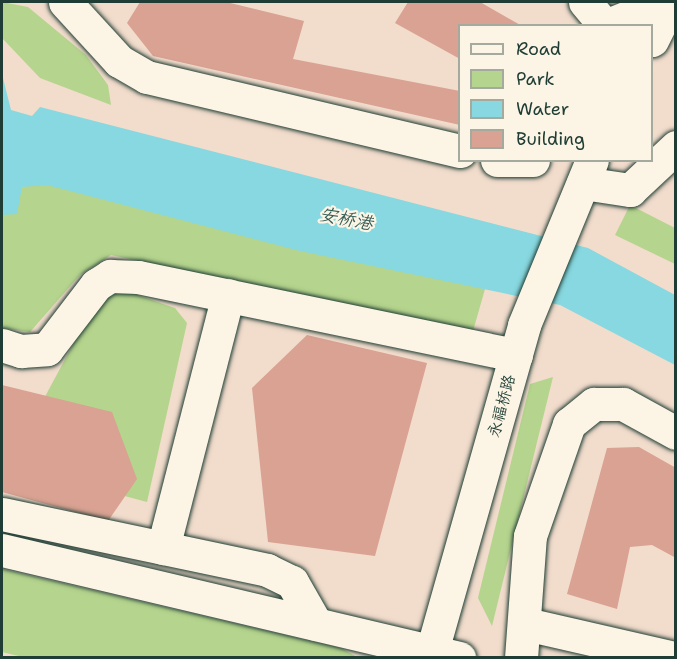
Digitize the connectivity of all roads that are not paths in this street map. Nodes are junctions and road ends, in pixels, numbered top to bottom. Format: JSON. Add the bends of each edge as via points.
{"nodes":[{"id":1,"x":585,"y":2,"type":"edge"},
{"id":2,"x":665,"y":2,"type":"edge"},
{"id":3,"x":671,"y":2,"type":"edge"},
{"id":4,"x":71,"y":3,"type":"edge"},
{"id":5,"x":603,"y":24,"type":"edge"},
{"id":6,"x":610,"y":24,"type":"edge"},
{"id":7,"x":653,"y":36,"type":"edge"},
{"id":8,"x":675,"y":147,"type":"edge"},
{"id":9,"x":458,"y":152,"type":"edge"},
{"id":10,"x":587,"y":172,"type":"edge"},
{"id":11,"x":228,"y":295,"type":"junction"},
{"id":12,"x":2,"y":345,"type":"edge"},
{"id":13,"x":516,"y":355,"type":"junction"},
{"id":14,"x":675,"y":433,"type":"edge"},
{"id":15,"x":2,"y":514,"type":"edge"},
{"id":16,"x":163,"y":548,"type":"junction"},
{"id":17,"x":2,"y":550,"type":"edge"},
{"id":18,"x":316,"y":624,"type":"junction"},
{"id":19,"x":526,"y":624,"type":"junction"},
{"id":20,"x":440,"y":655,"type":"edge"},
{"id":21,"x":521,"y":657,"type":"edge"},
{"id":22,"x":675,"y":657,"type":"edge"}],
"edges":[{"from":1,"to":5,"type":"street"},
{"from":2,"to":6,"type":"street"},
{"from":3,"to":7,"type":"street"},
{"from":4,"to":9,"type":"street","via":[[119,61],[147,76]]},
{"from":8,"to":10,"type":"street","via":[[630,190]]},
{"from":10,"to":13,"type":"street","name":"永福桥路"},
{"from":11,"to":12,"type":"street","via":[[110,276],[96,285],[47,349],[21,351]]},
{"from":11,"to":13,"type":"street"},
{"from":11,"to":16,"type":"street"},
{"from":13,"to":20,"type":"street","name":"永福桥路"},
{"from":14,"to":19,"type":"street","via":[[624,404],[594,404],[569,424],[530,536],[523,577]]},
{"from":15,"to":16,"type":"street"},
{"from":16,"to":18,"type":"street","via":[[276,574],[292,582]]},
{"from":17,"to":18,"type":"street"},
{"from":18,"to":20,"type":"street"},
{"from":19,"to":21,"type":"street"},
{"from":19,"to":22,"type":"street"}]}
